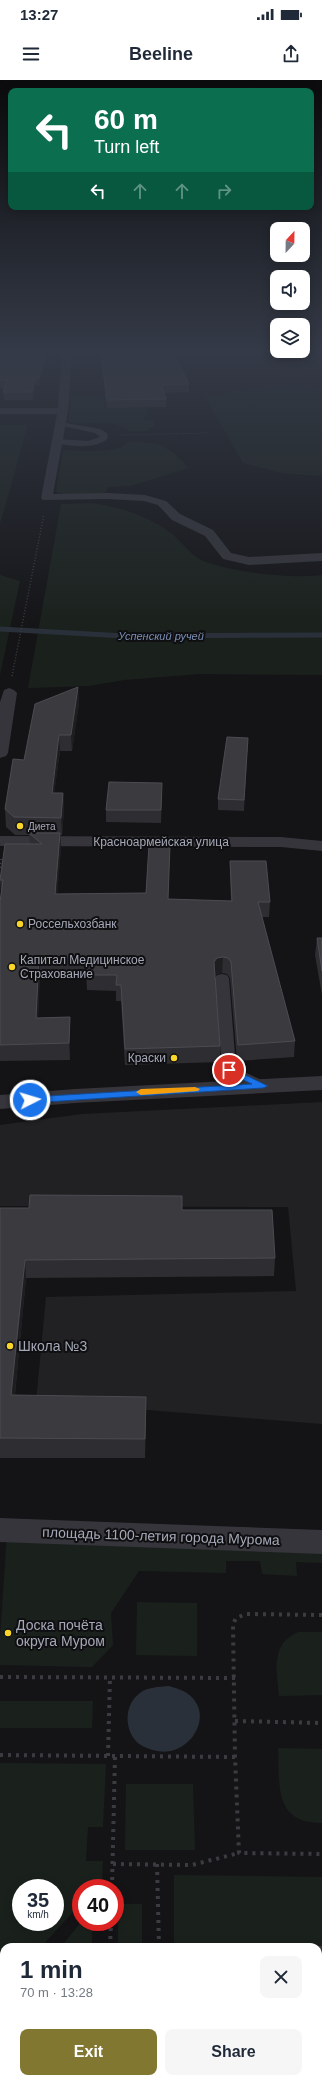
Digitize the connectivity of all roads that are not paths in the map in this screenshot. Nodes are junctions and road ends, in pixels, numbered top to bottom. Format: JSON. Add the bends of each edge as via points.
{"nodes":[{"id":1,"x":56,"y":445,"type":"edge"},
{"id":2,"x":322,"y":557,"type":"edge"},
{"id":3,"x":9,"y":693,"type":"road end"},
{"id":4,"x":0,"y":753,"type":"edge"},
{"id":5,"x":0,"y":840,"type":"edge"},
{"id":6,"x":322,"y":846,"type":"edge"},
{"id":7,"x":222,"y":978,"type":"dead end"},
{"id":8,"x":322,"y":1083,"type":"edge"},
{"id":9,"x":263,"y":1086,"type":"junction"},
{"id":10,"x":0,"y":1102,"type":"edge"},
{"id":11,"x":0,"y":1530,"type":"edge"},
{"id":12,"x":322,"y":1542,"type":"edge"}],
"edges":[{"from":1,"to":2,"type":"street","via":[[47,498],[145,498],[162,503],[176,517],[209,533],[227,556],[249,561]]},
{"from":3,"to":4,"type":"street"},
{"from":5,"to":6,"type":"street","name":"Красноармейская улица","via":[[281,842]]},
{"from":7,"to":9,"type":"lane","via":[[229,1070]]},
{"from":8,"to":9,"type":"street"},
{"from":9,"to":10,"type":"street"},
{"from":11,"to":12,"type":"street","name":"площадь 1100-летия города Мурома"}]}
